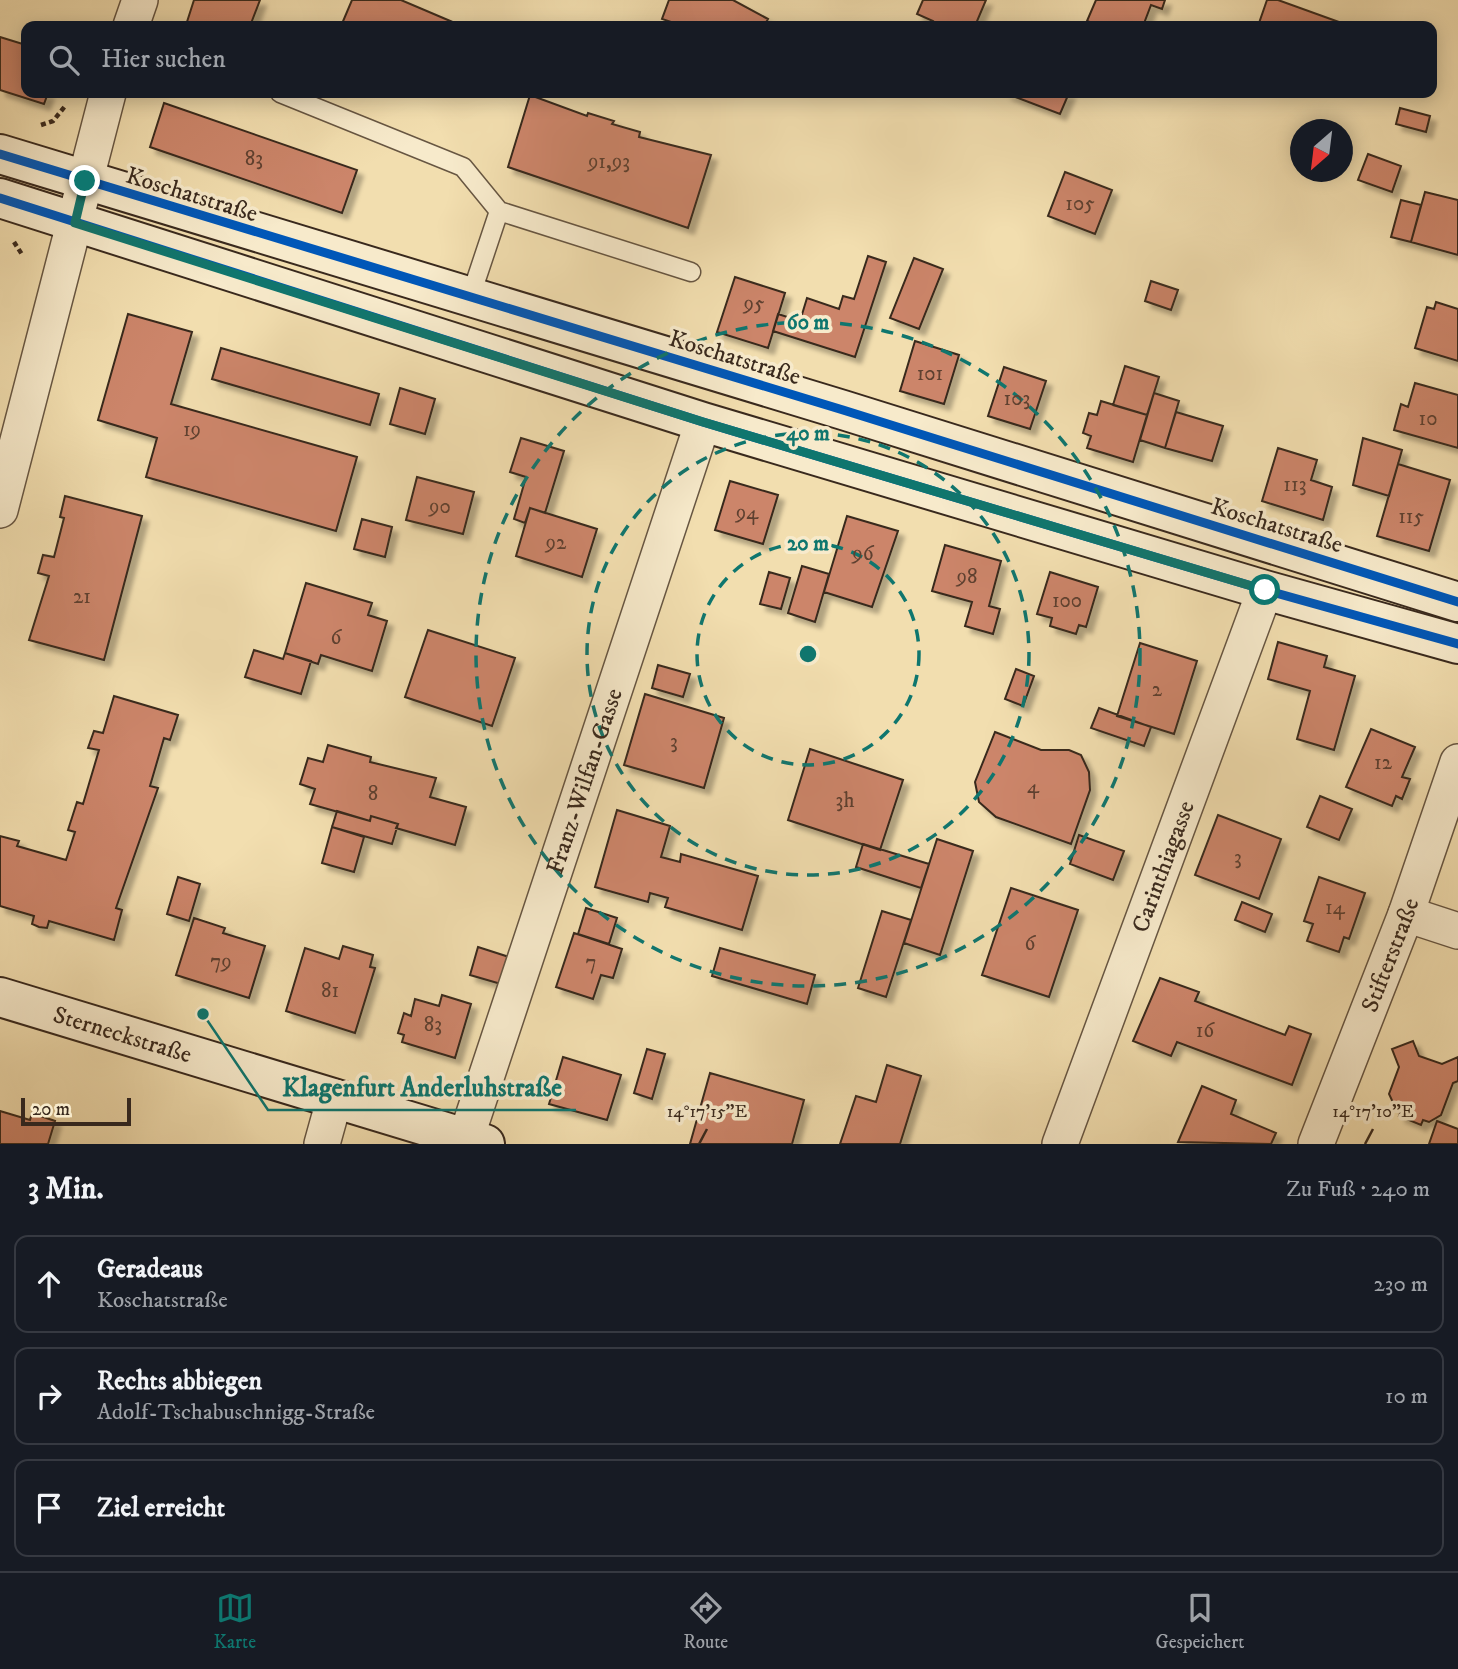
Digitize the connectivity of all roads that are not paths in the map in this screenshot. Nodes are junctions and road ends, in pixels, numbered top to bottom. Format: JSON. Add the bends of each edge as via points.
{"nodes":[{"id":1,"x":140,"y":0,"type":"edge"},
{"id":2,"x":133,"y":21,"type":"edge"},
{"id":3,"x":107,"y":98,"type":"edge"},
{"id":4,"x":292,"y":98,"type":"edge"},
{"id":5,"x":0,"y":154,"type":"edge"},
{"id":6,"x":85,"y":181,"type":"junction"},
{"id":7,"x":0,"y":198,"type":"edge"},
{"id":8,"x":499,"y":211,"type":"junction"},
{"id":9,"x":75,"y":223,"type":"junction"},
{"id":10,"x":691,"y":272,"type":"dead end"},
{"id":11,"x":470,"y":298,"type":"junction"},
{"id":12,"x":703,"y":422,"type":"junction"},
{"id":13,"x":0,"y":510,"type":"edge"},
{"id":14,"x":1265,"y":590,"type":"junction"},
{"id":15,"x":1458,"y":602,"type":"edge"},
{"id":16,"x":1458,"y":644,"type":"edge"},
{"id":17,"x":1458,"y":762,"type":"edge"},
{"id":18,"x":1406,"y":914,"type":"junction"},
{"id":19,"x":1458,"y":932,"type":"edge"},
{"id":20,"x":0,"y":997,"type":"edge"},
{"id":21,"x":335,"y":1097,"type":"junction"},
{"id":22,"x":475,"y":1141,"type":"edge"},
{"id":23,"x":322,"y":1144,"type":"edge"},
{"id":24,"x":1060,"y":1144,"type":"edge"},
{"id":25,"x":1316,"y":1144,"type":"edge"}],
"edges":[{"from":1,"to":2,"type":"street"},
{"from":3,"to":6,"type":"street"},
{"from":4,"to":8,"type":"lane","via":[[463,167]]},
{"from":5,"to":6,"type":"main road","name":"Koschatstraße"},
{"from":6,"to":9,"type":"street"},
{"from":6,"to":11,"type":"main road","name":"Koschatstraße"},
{"from":7,"to":9,"type":"main road"},
{"from":8,"to":10,"type":"lane"},
{"from":8,"to":11,"type":"lane"},
{"from":9,"to":12,"type":"main road"},
{"from":9,"to":13,"type":"street"},
{"from":11,"to":15,"type":"main road","name":"Koschatstraße"},
{"from":12,"to":14,"type":"main road"},
{"from":12,"to":22,"type":"street","name":"Franz-Wilfan-Gasse"},
{"from":14,"to":16,"type":"main road"},
{"from":14,"to":24,"type":"street","name":"Carinthiagasse"},
{"from":17,"to":18,"type":"street","name":"Stifterstraße"},
{"from":18,"to":19,"type":"street"},
{"from":18,"to":25,"type":"street","name":"Stifterstraße"},
{"from":20,"to":21,"type":"main road","name":"Sterneckstraße"},
{"from":21,"to":22,"type":"main road","name":"Sterneckstraße"},
{"from":21,"to":23,"type":"street"}]}
